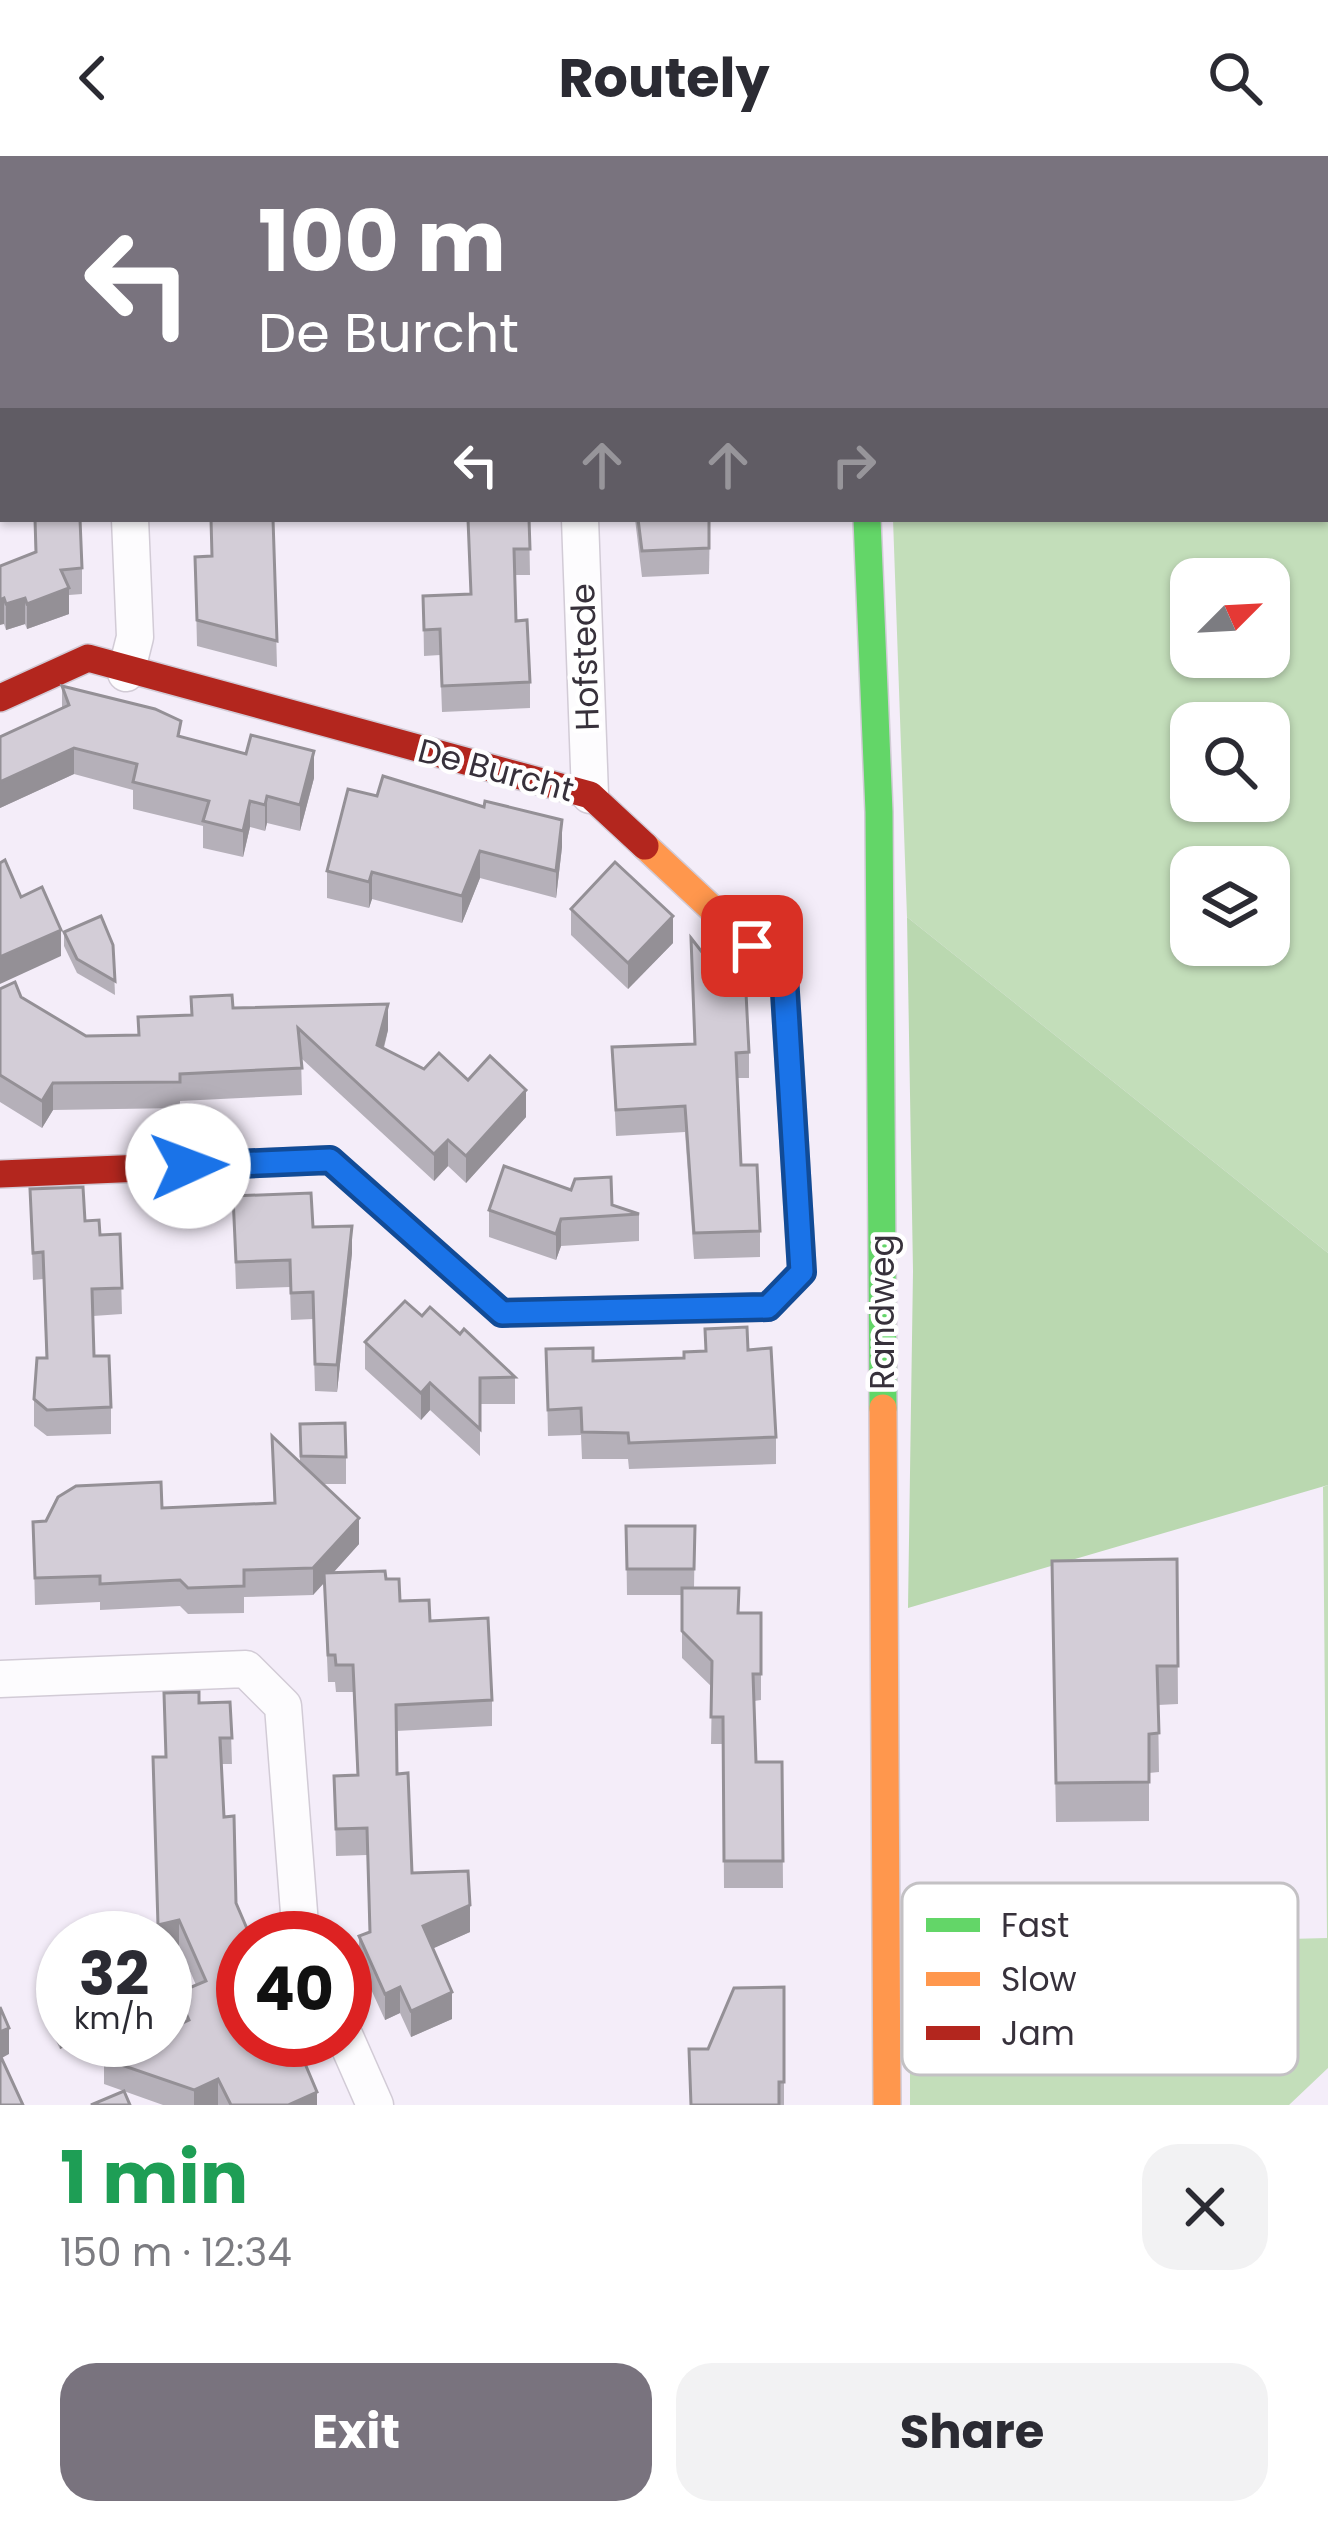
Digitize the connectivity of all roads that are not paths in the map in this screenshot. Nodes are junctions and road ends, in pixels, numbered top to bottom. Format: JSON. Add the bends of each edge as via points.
{"nodes":[{"id":1,"x":130,"y":522,"type":"edge"},
{"id":2,"x":580,"y":522,"type":"edge"},
{"id":3,"x":867,"y":522,"type":"edge"},
{"id":4,"x":127,"y":673,"type":"junction"},
{"id":5,"x":0,"y":698,"type":"edge"},
{"id":6,"x":590,"y":795,"type":"junction"},
{"id":7,"x":0,"y":1174,"type":"edge"},
{"id":8,"x":0,"y":1679,"type":"edge"},
{"id":9,"x":299,"y":1911,"type":"edge"},
{"id":10,"x":359,"y":2067,"type":"edge"},
{"id":11,"x":376,"y":2105,"type":"edge"},
{"id":12,"x":886,"y":2105,"type":"edge"}],
"edges":[{"from":1,"to":4,"type":"street","via":[[135,637]]},
{"from":2,"to":6,"type":"street","name":"Hofstede"},
{"from":3,"to":12,"type":"street","name":"Randweg","via":[[879,836]]},
{"from":4,"to":5,"type":"street","name":"De Burcht","via":[[88,658]]},
{"from":4,"to":6,"type":"street","name":"De Burcht"},
{"from":6,"to":7,"type":"street","name":"De Burcht","via":[[784,976],[802,1272],[768,1307],[502,1313],[330,1160]]},
{"from":8,"to":9,"type":"street","via":[[246,1669],[284,1706]]},
{"from":10,"to":11,"type":"street"}]}
